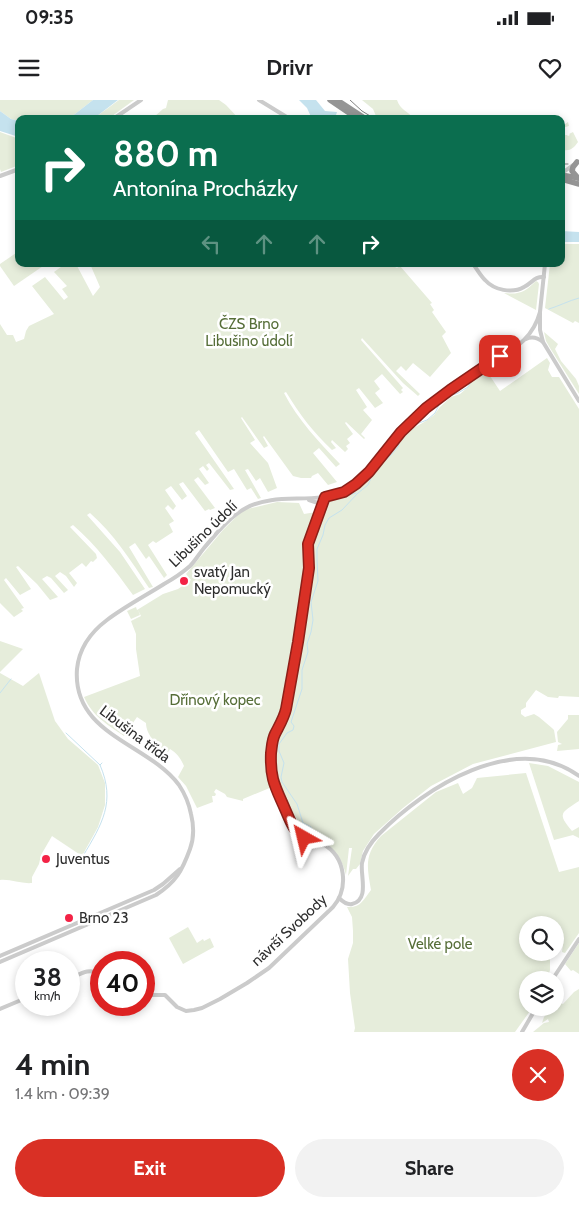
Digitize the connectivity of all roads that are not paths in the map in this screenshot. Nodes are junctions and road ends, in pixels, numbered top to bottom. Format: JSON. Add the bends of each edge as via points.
{"nodes":[{"id":1,"x":140,"y":100,"type":"edge"},
{"id":2,"x":259,"y":100,"type":"edge"},
{"id":3,"x":330,"y":100,"type":"edge"},
{"id":4,"x":337,"y":100,"type":"edge"},
{"id":5,"x":119,"y":115,"type":"edge"},
{"id":6,"x":283,"y":115,"type":"edge"},
{"id":7,"x":352,"y":115,"type":"edge"},
{"id":8,"x":360,"y":115,"type":"edge"},
{"id":9,"x":578,"y":161,"type":"edge"},
{"id":10,"x":15,"y":170,"type":"edge"},
{"id":11,"x":565,"y":174,"type":"edge"},
{"id":12,"x":0,"y":176,"type":"edge"},
{"id":13,"x":565,"y":178,"type":"edge"},
{"id":14,"x":579,"y":180,"type":"edge"},
{"id":15,"x":475,"y":267,"type":"edge"},
{"id":16,"x":545,"y":267,"type":"edge"},
{"id":17,"x":544,"y":277,"type":"junction"},
{"id":18,"x":540,"y":312,"type":"junction"},
{"id":19,"x":524,"y":340,"type":"junction"},
{"id":20,"x":543,"y":342,"type":"junction"},
{"id":21,"x":579,"y":401,"type":"edge"},
{"id":22,"x":325,"y":497,"type":"junction"},
{"id":23,"x":307,"y":499,"type":"junction"},
{"id":24,"x":321,"y":508,"type":"junction"},
{"id":25,"x":108,"y":619,"type":"joint"},
{"id":26,"x":579,"y":776,"type":"edge"},
{"id":27,"x":180,"y":869,"type":"junction"},
{"id":28,"x":339,"y":898,"type":"junction"},
{"id":29,"x":579,"y":939,"type":"edge"},
{"id":30,"x":0,"y":956,"type":"edge"},
{"id":31,"x":0,"y":962,"type":"edge"},
{"id":32,"x":558,"y":971,"type":"edge"},
{"id":33,"x":155,"y":995,"type":"edge"},
{"id":34,"x":15,"y":1003,"type":"edge"},
{"id":35,"x":0,"y":1009,"type":"edge"},
{"id":36,"x":531,"y":1016,"type":"edge"},
{"id":37,"x":522,"y":1032,"type":"edge"}],
"edges":[{"from":1,"to":5,"type":"street"},
{"from":2,"to":6,"type":"street"},
{"from":3,"to":7,"type":"highway"},
{"from":4,"to":8,"type":"highway"},
{"from":9,"to":11,"type":"street","bridge":true},
{"from":9,"to":14,"type":"highway","bridge":true,"via":[[572,171]]},
{"from":10,"to":12,"type":"street"},
{"from":13,"to":14,"type":"highway","bridge":true},
{"from":15,"to":17,"type":"street","via":[[487,282],[504,290],[519,290],[537,277]]},
{"from":16,"to":17,"type":"street"},
{"from":17,"to":18,"type":"street"},
{"from":18,"to":19,"type":"street"},
{"from":18,"to":20,"type":"street"},
{"from":19,"to":20,"type":"street","via":[[532,337]]},
{"from":19,"to":22,"type":"street","name":"Libušino údolí","via":[[426,408],[356,484],[344,492]]},
{"from":20,"to":21,"type":"street"},
{"from":22,"to":23,"type":"street","name":"Libušino údolí"},
{"from":22,"to":24,"type":"street"},
{"from":23,"to":24,"type":"street","via":[[318,503]]},
{"from":23,"to":25,"type":"street","name":"Libušino údolí","via":[[270,499],[246,507],[217,532],[190,566]]},
{"from":24,"to":28,"type":"street","via":[[308,544],[309,568],[298,642],[286,709],[272,744],[270,766],[274,784],[295,830],[304,838],[328,846],[341,866],[344,884]]},
{"from":25,"to":27,"type":"street","name":"Libušina třída","via":[[87,640],[81,652],[77,667],[82,701],[92,718],[155,763],[184,794],[192,814],[193,834],[190,851]]},
{"from":26,"to":28,"type":"street","via":[[554,764],[523,759],[496,762],[468,772],[426,794],[377,835],[362,861],[363,889],[360,898],[351,904]]},
{"from":27,"to":30,"type":"street","name":"Libušina třída","via":[[146,894]]},
{"from":27,"to":31,"type":"street","name":"Libušina třída","via":[[173,882],[156,895]]},
{"from":28,"to":33,"type":"street","name":"návrší Svobody","via":[[268,968],[202,1008],[181,1010],[165,995]]},
{"from":29,"to":32,"type":"street"},
{"from":34,"to":35,"type":"street"},
{"from":36,"to":37,"type":"street"}]}
